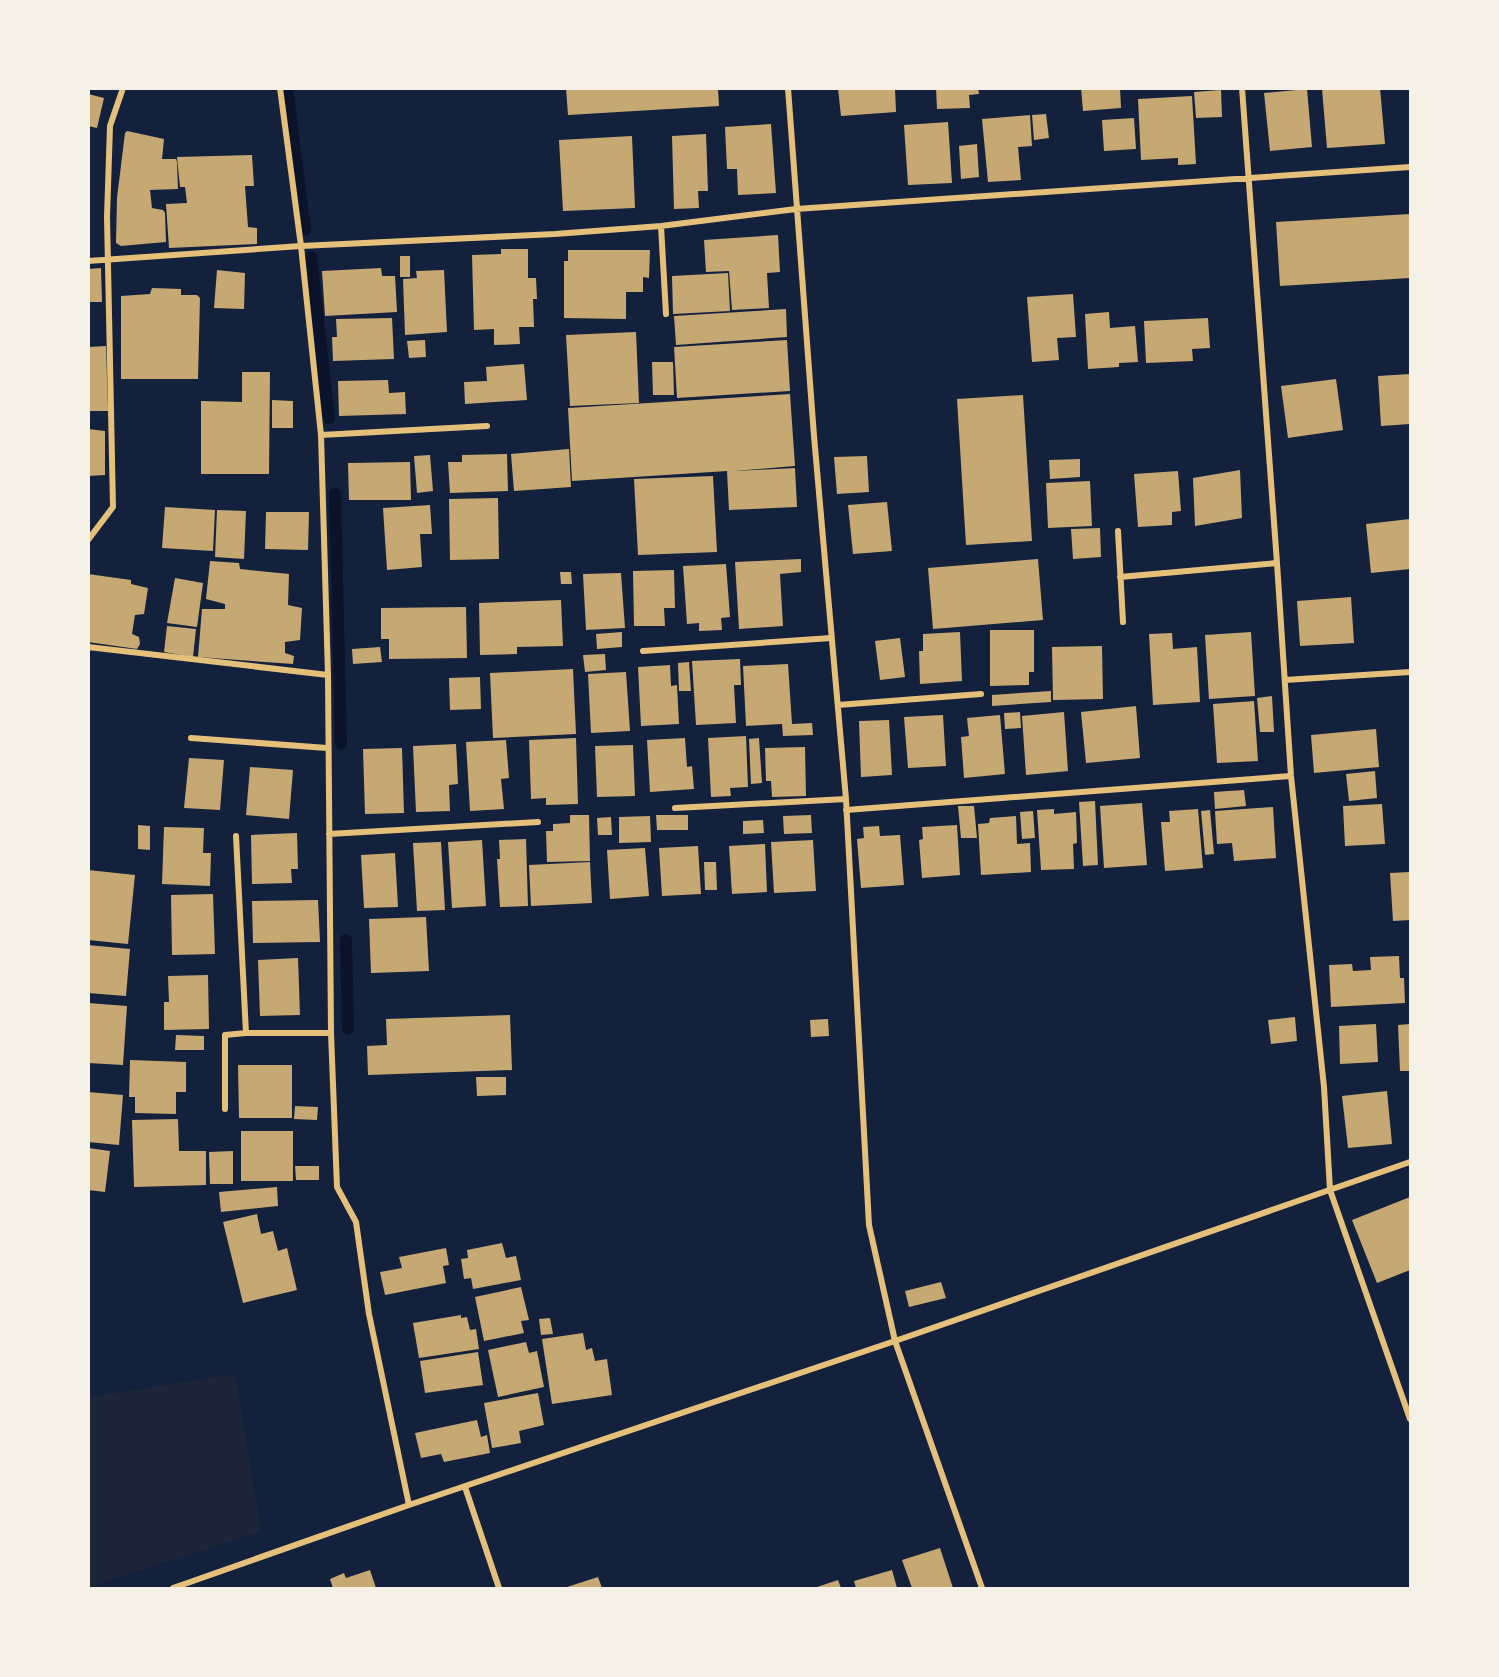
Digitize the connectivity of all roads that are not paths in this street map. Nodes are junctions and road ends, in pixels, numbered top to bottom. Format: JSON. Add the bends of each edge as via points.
{"nodes":[{"id":1,"x":123,"y":88,"type":"edge"},
{"id":2,"x":280,"y":88,"type":"edge"},
{"id":3,"x":788,"y":88,"type":"edge"},
{"id":4,"x":1242,"y":88,"type":"edge"},
{"id":5,"x":1410,"y":166,"type":"edge"},
{"id":6,"x":1248,"y":176,"type":"junction"},
{"id":7,"x":796,"y":209,"type":"junction"},
{"id":8,"x":662,"y":226,"type":"junction"},
{"id":9,"x":301,"y":246,"type":"junction"},
{"id":10,"x":109,"y":259,"type":"junction"},
{"id":11,"x":88,"y":261,"type":"edge"},
{"id":12,"x":666,"y":314,"type":"dead end"},
{"id":13,"x":487,"y":426,"type":"dead end"},
{"id":14,"x":321,"y":435,"type":"junction"},
{"id":15,"x":1118,"y":531,"type":"dead end"},
{"id":16,"x":88,"y":540,"type":"edge"},
{"id":17,"x":1277,"y":563,"type":"junction"},
{"id":18,"x":1120,"y":577,"type":"junction"},
{"id":19,"x":1124,"y":622,"type":"dead end"},
{"id":20,"x":831,"y":638,"type":"junction"},
{"id":21,"x":88,"y":647,"type":"edge"},
{"id":22,"x":643,"y":651,"type":"dead end"},
{"id":23,"x":1410,"y":672,"type":"edge"},
{"id":24,"x":328,"y":675,"type":"junction"},
{"id":25,"x":1285,"y":681,"type":"junction"},
{"id":26,"x":981,"y":694,"type":"dead end"},
{"id":27,"x":838,"y":705,"type":"junction"},
{"id":28,"x":191,"y":738,"type":"dead end"},
{"id":29,"x":327,"y":748,"type":"junction"},
{"id":30,"x":1291,"y":776,"type":"junction"},
{"id":31,"x":846,"y":799,"type":"junction"},
{"id":32,"x":675,"y":808,"type":"dead end"},
{"id":33,"x":846,"y":810,"type":"junction"},
{"id":34,"x":538,"y":822,"type":"dead end"},
{"id":35,"x":329,"y":834,"type":"junction"},
{"id":36,"x":236,"y":836,"type":"dead end"},
{"id":37,"x":246,"y":1033,"type":"junction"},
{"id":38,"x":331,"y":1033,"type":"junction"},
{"id":39,"x":225,"y":1109,"type":"dead end"},
{"id":40,"x":1410,"y":1162,"type":"edge"},
{"id":41,"x":1330,"y":1190,"type":"junction"},
{"id":42,"x":895,"y":1341,"type":"junction"},
{"id":43,"x":1410,"y":1419,"type":"edge"},
{"id":44,"x":465,"y":1487,"type":"junction"},
{"id":45,"x":409,"y":1505,"type":"junction"},
{"id":46,"x":173,"y":1588,"type":"edge"},
{"id":47,"x":499,"y":1588,"type":"edge"},
{"id":48,"x":982,"y":1588,"type":"edge"}],
"edges":[{"from":1,"to":10,"type":"street","via":[[110,126]]},
{"from":2,"to":9,"type":"street"},
{"from":3,"to":7,"type":"street"},
{"from":4,"to":6,"type":"street"},
{"from":5,"to":6,"type":"street"},
{"from":6,"to":7,"type":"street"},
{"from":6,"to":17,"type":"street"},
{"from":7,"to":8,"type":"street"},
{"from":7,"to":20,"type":"street"},
{"from":8,"to":9,"type":"street"},
{"from":8,"to":12,"type":"street"},
{"from":9,"to":10,"type":"street"},
{"from":9,"to":14,"type":"street"},
{"from":10,"to":11,"type":"street"},
{"from":10,"to":16,"type":"street","via":[[113,507]]},
{"from":13,"to":14,"type":"street"},
{"from":14,"to":24,"type":"street"},
{"from":15,"to":18,"type":"street"},
{"from":17,"to":18,"type":"street"},
{"from":17,"to":25,"type":"street"},
{"from":18,"to":19,"type":"street"},
{"from":20,"to":22,"type":"street"},
{"from":20,"to":27,"type":"street"},
{"from":21,"to":24,"type":"street"},
{"from":23,"to":25,"type":"street"},
{"from":24,"to":29,"type":"street"},
{"from":25,"to":30,"type":"street"},
{"from":26,"to":27,"type":"street"},
{"from":27,"to":31,"type":"street"},
{"from":28,"to":29,"type":"street"},
{"from":29,"to":35,"type":"street"},
{"from":30,"to":33,"type":"street"},
{"from":30,"to":41,"type":"street","via":[[1324,1087]]},
{"from":31,"to":32,"type":"street"},
{"from":31,"to":33,"type":"street"},
{"from":33,"to":42,"type":"street","via":[[869,1225]]},
{"from":34,"to":35,"type":"street"},
{"from":35,"to":38,"type":"street"},
{"from":36,"to":37,"type":"street"},
{"from":37,"to":38,"type":"street"},
{"from":37,"to":39,"type":"street","via":[[225,1035]]},
{"from":38,"to":45,"type":"street","via":[[337,1187],[356,1222],[369,1314]]},
{"from":40,"to":41,"type":"street"},
{"from":41,"to":42,"type":"street"},
{"from":41,"to":43,"type":"street"},
{"from":42,"to":44,"type":"street"},
{"from":42,"to":48,"type":"street"},
{"from":44,"to":45,"type":"street"},
{"from":44,"to":47,"type":"street"},
{"from":45,"to":46,"type":"street"}]}
